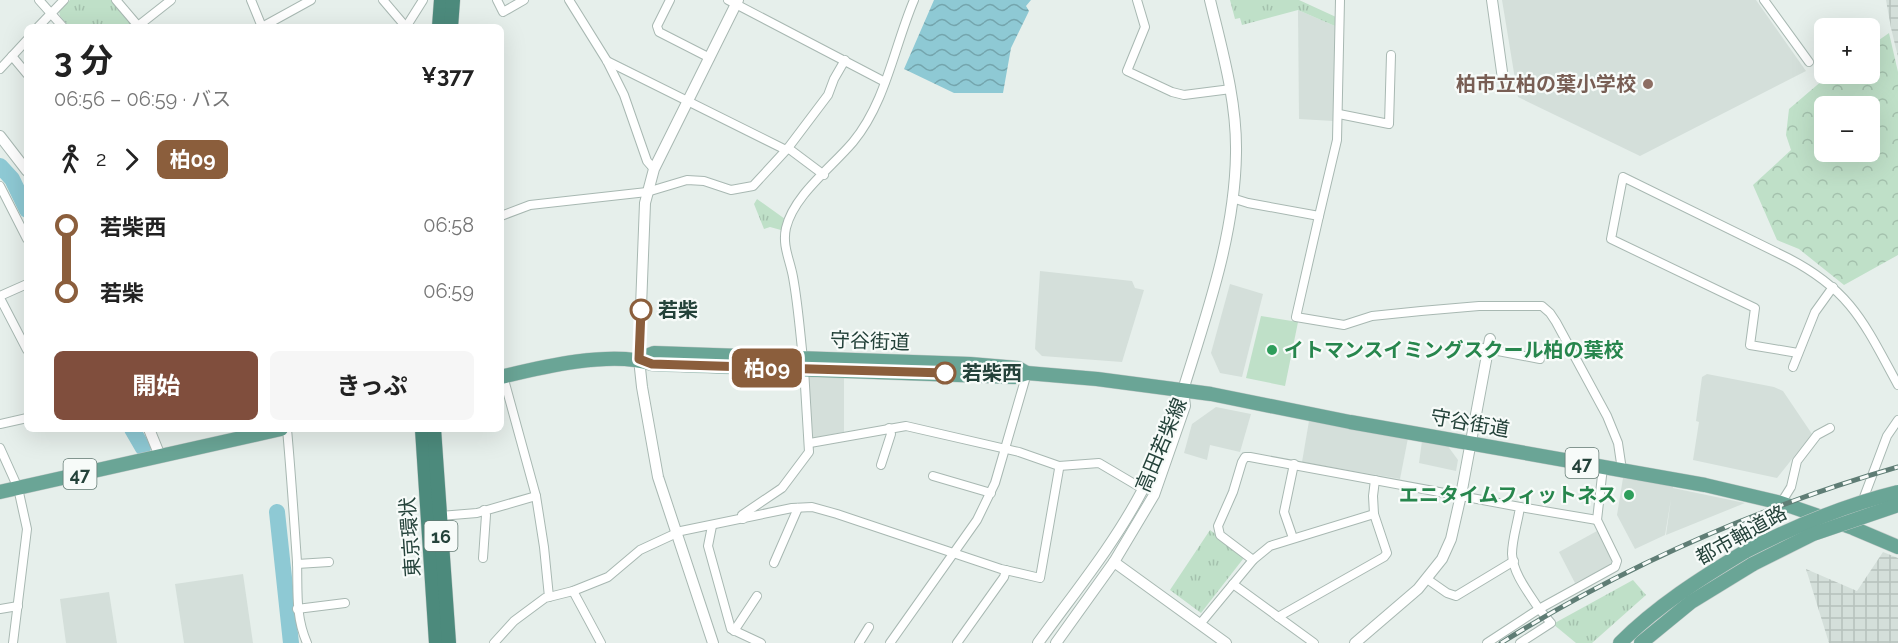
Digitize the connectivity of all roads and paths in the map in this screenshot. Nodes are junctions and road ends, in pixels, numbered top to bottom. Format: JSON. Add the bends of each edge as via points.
{"nodes":[{"id":1,"x":39,"y":0,"type":"edge"},
{"id":2,"x":63,"y":0,"type":"edge"},
{"id":3,"x":171,"y":0,"type":"edge"},
{"id":4,"x":251,"y":0,"type":"edge"},
{"id":5,"x":311,"y":0,"type":"edge"},
{"id":6,"x":383,"y":0,"type":"edge"},
{"id":7,"x":423,"y":0,"type":"edge"},
{"id":8,"x":441,"y":0,"type":"edge"},
{"id":9,"x":453,"y":0,"type":"edge"},
{"id":10,"x":497,"y":0,"type":"edge"},
{"id":11,"x":524,"y":0,"type":"edge"},
{"id":12,"x":569,"y":0,"type":"edge"},
{"id":13,"x":670,"y":0,"type":"edge"},
{"id":14,"x":914,"y":0,"type":"edge"},
{"id":15,"x":1137,"y":0,"type":"edge"},
{"id":16,"x":1210,"y":0,"type":"edge"},
{"id":17,"x":1340,"y":0,"type":"edge"},
{"id":18,"x":1492,"y":0,"type":"edge"},
{"id":19,"x":1764,"y":0,"type":"edge"},
{"id":20,"x":119,"y":1,"type":"edge"},
{"id":21,"x":734,"y":1,"type":"edge"},
{"id":22,"x":51,"y":13,"type":"junction"},
{"id":23,"x":42,"y":24,"type":"edge"},
{"id":24,"x":60,"y":24,"type":"edge"},
{"id":25,"x":136,"y":24,"type":"edge"},
{"id":26,"x":141,"y":24,"type":"edge"},
{"id":27,"x":261,"y":24,"type":"edge"},
{"id":28,"x":267,"y":24,"type":"edge"},
{"id":29,"x":403,"y":24,"type":"edge"},
{"id":30,"x":408,"y":24,"type":"edge"},
{"id":31,"x":439,"y":24,"type":"edge"},
{"id":32,"x":451,"y":24,"type":"edge"},
{"id":33,"x":24,"y":43,"type":"edge"},
{"id":34,"x":1391,"y":55,"type":"dead end"},
{"id":35,"x":12,"y":56,"type":"junction"},
{"id":36,"x":710,"y":58,"type":"junction"},
{"id":37,"x":846,"y":60,"type":"junction"},
{"id":38,"x":607,"y":62,"type":"junction"},
{"id":39,"x":1809,"y":62,"type":"dead end"},
{"id":40,"x":0,"y":69,"type":"edge"},
{"id":41,"x":24,"y":70,"type":"edge"},
{"id":42,"x":1503,"y":79,"type":"dead end"},
{"id":43,"x":885,"y":82,"type":"junction"},
{"id":44,"x":1231,"y":89,"type":"junction"},
{"id":45,"x":688,"y":102,"type":"junction"},
{"id":46,"x":1339,"y":114,"type":"junction"},
{"id":47,"x":0,"y":136,"type":"edge"},
{"id":48,"x":787,"y":149,"type":"junction"},
{"id":49,"x":24,"y":167,"type":"edge"},
{"id":50,"x":654,"y":169,"type":"junction"},
{"id":51,"x":824,"y":175,"type":"junction"},
{"id":52,"x":0,"y":186,"type":"edge"},
{"id":53,"x":647,"y":192,"type":"junction"},
{"id":54,"x":1232,"y":198,"type":"junction"},
{"id":55,"x":504,"y":215,"type":"edge"},
{"id":56,"x":1319,"y":216,"type":"junction"},
{"id":57,"x":24,"y":233,"type":"edge"},
{"id":58,"x":24,"y":285,"type":"edge"},
{"id":59,"x":1833,"y":286,"type":"junction"},
{"id":60,"x":0,"y":297,"type":"edge"},
{"id":61,"x":24,"y":344,"type":"edge"},
{"id":62,"x":1485,"y":345,"type":"joint"},
{"id":63,"x":1798,"y":354,"type":"junction"},
{"id":64,"x":1540,"y":358,"type":"dead end"},
{"id":65,"x":639,"y":359,"type":"junction"},
{"id":66,"x":803,"y":364,"type":"junction"},
{"id":67,"x":1793,"y":367,"type":"dead end"},
{"id":68,"x":1027,"y":373,"type":"junction"},
{"id":69,"x":504,"y":377,"type":"edge"},
{"id":70,"x":504,"y":384,"type":"edge"},
{"id":71,"x":1898,"y":385,"type":"edge"},
{"id":72,"x":1183,"y":390,"type":"junction"},
{"id":73,"x":24,"y":418,"type":"edge"},
{"id":74,"x":1898,"y":420,"type":"edge"},
{"id":75,"x":0,"y":424,"type":"edge"},
{"id":76,"x":1830,"y":428,"type":"dead end"},
{"id":77,"x":889,"y":429,"type":"junction"},
{"id":78,"x":150,"y":432,"type":"edge"},
{"id":79,"x":258,"y":432,"type":"edge"},
{"id":80,"x":287,"y":432,"type":"edge"},
{"id":81,"x":422,"y":432,"type":"edge"},
{"id":82,"x":434,"y":432,"type":"edge"},
{"id":83,"x":1471,"y":443,"type":"junction"},
{"id":84,"x":810,"y":444,"type":"junction"},
{"id":85,"x":0,"y":448,"type":"edge"},
{"id":86,"x":1005,"y":448,"type":"junction"},
{"id":87,"x":160,"y":456,"type":"junction"},
{"id":88,"x":1294,"y":464,"type":"junction"},
{"id":89,"x":881,"y":465,"type":"dead end"},
{"id":90,"x":1603,"y":467,"type":"junction"},
{"id":91,"x":1059,"y":469,"type":"dead end"},
{"id":92,"x":1622,"y":470,"type":"junction"},
{"id":93,"x":933,"y":476,"type":"dead end"},
{"id":94,"x":1375,"y":480,"type":"junction"},
{"id":95,"x":18,"y":488,"type":"junction"},
{"id":96,"x":1143,"y":489,"type":"junction"},
{"id":97,"x":0,"y":492,"type":"edge"},
{"id":98,"x":1898,"y":492,"type":"edge"},
{"id":99,"x":991,"y":493,"type":"junction"},
{"id":100,"x":1461,"y":495,"type":"junction"},
{"id":101,"x":536,"y":496,"type":"junction"},
{"id":102,"x":1781,"y":503,"type":"junction"},
{"id":103,"x":1898,"y":505,"type":"edge"},
{"id":104,"x":1520,"y":507,"type":"junction"},
{"id":105,"x":798,"y":508,"type":"junction"},
{"id":106,"x":484,"y":510,"type":"junction"},
{"id":107,"x":1374,"y":514,"type":"junction"},
{"id":108,"x":440,"y":516,"type":"junction"},
{"id":109,"x":743,"y":519,"type":"junction"},
{"id":110,"x":1597,"y":520,"type":"junction"},
{"id":111,"x":712,"y":526,"type":"junction"},
{"id":112,"x":1853,"y":528,"type":"junction"},
{"id":113,"x":677,"y":533,"type":"junction"},
{"id":114,"x":1293,"y":538,"type":"junction"},
{"id":115,"x":1898,"y":547,"type":"edge"},
{"id":116,"x":954,"y":553,"type":"junction"},
{"id":117,"x":1750,"y":557,"type":"junction"},
{"id":118,"x":483,"y":558,"type":"dead end"},
{"id":119,"x":1253,"y":560,"type":"junction"},
{"id":120,"x":1514,"y":561,"type":"junction"},
{"id":121,"x":329,"y":562,"type":"dead end"},
{"id":122,"x":1114,"y":562,"type":"junction"},
{"id":123,"x":774,"y":563,"type":"dead end"},
{"id":124,"x":297,"y":564,"type":"junction"},
{"id":125,"x":1006,"y":570,"type":"junction"},
{"id":126,"x":1427,"y":579,"type":"junction"},
{"id":127,"x":1233,"y":584,"type":"junction"},
{"id":128,"x":573,"y":591,"type":"junction"},
{"id":129,"x":758,"y":596,"type":"dead end"},
{"id":130,"x":549,"y":597,"type":"junction"},
{"id":131,"x":345,"y":603,"type":"dead end"},
{"id":132,"x":18,"y":606,"type":"junction"},
{"id":133,"x":0,"y":609,"type":"edge"},
{"id":134,"x":297,"y":609,"type":"junction"},
{"id":135,"x":1539,"y":609,"type":"junction"},
{"id":136,"x":1278,"y":617,"type":"junction"},
{"id":137,"x":1200,"y":624,"type":"junction"},
{"id":138,"x":869,"y":627,"type":"dead end"},
{"id":139,"x":734,"y":631,"type":"junction"},
{"id":140,"x":13,"y":643,"type":"edge"},
{"id":141,"x":307,"y":643,"type":"edge"},
{"id":142,"x":436,"y":643,"type":"edge"},
{"id":143,"x":449,"y":643,"type":"edge"},
{"id":144,"x":494,"y":643,"type":"edge"},
{"id":145,"x":601,"y":643,"type":"edge"},
{"id":146,"x":713,"y":643,"type":"edge"},
{"id":147,"x":761,"y":643,"type":"edge"},
{"id":148,"x":859,"y":643,"type":"edge"},
{"id":149,"x":890,"y":643,"type":"edge"},
{"id":150,"x":957,"y":643,"type":"edge"},
{"id":151,"x":1038,"y":643,"type":"edge"},
{"id":152,"x":1056,"y":643,"type":"edge"},
{"id":153,"x":1226,"y":643,"type":"edge"},
{"id":154,"x":1314,"y":643,"type":"edge"},
{"id":155,"x":1355,"y":643,"type":"edge"},
{"id":156,"x":1487,"y":643,"type":"edge"},
{"id":157,"x":1520,"y":643,"type":"edge"},
{"id":158,"x":1620,"y":643,"type":"edge"},
{"id":159,"x":1641,"y":643,"type":"edge"}],
"edges":[{"from":1,"to":22,"type":"street"},
{"from":2,"to":22,"type":"street"},
{"from":3,"to":26,"type":"street"},
{"from":4,"to":27,"type":"street"},
{"from":5,"to":28,"type":"street"},
{"from":6,"to":29,"type":"street"},
{"from":7,"to":30,"type":"street"},
{"from":8,"to":31,"type":"highway"},
{"from":9,"to":32,"type":"highway"},
{"from":10,"to":11,"type":"street","via":[[503,12]]},
{"from":12,"to":38,"type":"street"},
{"from":13,"to":36,"type":"street","via":[[657,26],[659,32]]},
{"from":14,"to":43,"type":"street"},
{"from":15,"to":44,"type":"street","via":[[1144,27],[1127,71],[1184,95]]},
{"from":16,"to":44,"type":"street"},
{"from":17,"to":46,"type":"street"},
{"from":18,"to":42,"type":"street"},
{"from":19,"to":39,"type":"street"},
{"from":20,"to":25,"type":"street"},
{"from":21,"to":36,"type":"street"},
{"from":21,"to":37,"type":"street"},
{"from":22,"to":23,"type":"street"},
{"from":22,"to":24,"type":"street"},
{"from":33,"to":35,"type":"street"},
{"from":34,"to":46,"type":"street","via":[[1389,124]]},
{"from":35,"to":40,"type":"street"},
{"from":35,"to":41,"type":"street"},
{"from":36,"to":45,"type":"street"},
{"from":37,"to":43,"type":"street"},
{"from":37,"to":48,"type":"street","via":[[828,95]]},
{"from":38,"to":45,"type":"street"},
{"from":38,"to":50,"type":"street","via":[[624,96],[647,161]]},
{"from":43,"to":51,"type":"street","via":[[855,141]]},
{"from":44,"to":54,"type":"street","via":[[1236,154]]},
{"from":45,"to":48,"type":"street"},
{"from":45,"to":50,"type":"street"},
{"from":46,"to":56,"type":"street","via":[[1337,140]]},
{"from":47,"to":49,"type":"street"},
{"from":48,"to":51,"type":"street"},
{"from":48,"to":53,"type":"street","via":[[753,186],[731,190],[687,180]]},
{"from":50,"to":53,"type":"street"},
{"from":51,"to":66,"type":"street","via":[[793,208],[784,243],[793,275]]},
{"from":52,"to":57,"type":"street"},
{"from":53,"to":55,"type":"street","via":[[530,205]]},
{"from":53,"to":65,"type":"street"},
{"from":54,"to":56,"type":"street"},
{"from":54,"to":72,"type":"street","via":[[1225,245]]},
{"from":56,"to":92,"type":"street","via":[[1296,317],[1344,326],[1372,316],[1421,311],[1542,306],[1556,322],[1607,416],[1618,443]]},
{"from":58,"to":60,"type":"street"},
{"from":59,"to":63,"type":"street","via":[[1815,312]]},
{"from":59,"to":63,"type":"street","via":[[1810,269],[1623,177],[1611,239],[1755,308],[1750,345]]},
{"from":59,"to":71,"type":"street","via":[[1860,317]]},
{"from":60,"to":61,"type":"street"},
{"from":62,"to":64,"type":"street"},
{"from":62,"to":83,"type":"street"},
{"from":63,"to":67,"type":"street"},
{"from":65,"to":66,"type":"main road","name":"守谷街道","number":"47","via":[[652,364]]},
{"from":65,"to":69,"type":"main road","name":"守谷街道","number":"47","via":[[575,363]]},
{"from":65,"to":113,"type":"street","via":[[658,477]]},
{"from":66,"to":68,"type":"main road","name":"守谷街道","number":"47","via":[[1014,377]]},
{"from":66,"to":84,"type":"street"},
{"from":68,"to":72,"type":"main road","name":"守谷街道","number":"47"},
{"from":68,"to":86,"type":"street"},
{"from":70,"to":101,"type":"street"},
{"from":72,"to":83,"type":"main road","name":"守谷街道","number":"47"},
{"from":72,"to":96,"type":"street","name":"高田若柴線","via":[[1174,404]]},
{"from":72,"to":122,"type":"street","name":"高田若柴線","via":[[1185,406],[1164,469],[1141,519]]},
{"from":73,"to":75,"type":"street"},
{"from":74,"to":112,"type":"street","via":[[1887,436]]},
{"from":76,"to":102,"type":"street","via":[[1817,435],[1797,461],[1791,487]]},
{"from":77,"to":84,"type":"street"},
{"from":77,"to":86,"type":"street","via":[[906,426]]},
{"from":77,"to":89,"type":"street","via":[[891,434]]},
{"from":78,"to":87,"type":"street"},
{"from":79,"to":87,"type":"main road","number":"47"},
{"from":80,"to":124,"type":"street"},
{"from":81,"to":142,"type":"highway","name":"東京環状","number":"16"},
{"from":82,"to":108,"type":"highway","name":"東京環状","number":"16"},
{"from":83,"to":90,"type":"main road","name":"守谷街道","number":"47"},
{"from":83,"to":100,"type":"street"},
{"from":84,"to":109,"type":"street","via":[[809,452],[782,488],[742,515]]},
{"from":85,"to":95,"type":"street"},
{"from":86,"to":96,"type":"street","via":[[1059,466],[1099,463]]},
{"from":86,"to":99,"type":"street"},
{"from":87,"to":95,"type":"main road","number":"47"},
{"from":88,"to":94,"type":"street"},
{"from":88,"to":114,"type":"street","via":[[1284,512]]},
{"from":88,"to":119,"type":"street","via":[[1250,457],[1242,462],[1218,526],[1220,535]]},
{"from":90,"to":92,"type":"main road","name":"守谷街道","number":"47"},
{"from":90,"to":110,"type":"street"},
{"from":91,"to":125,"type":"street","via":[[1040,578]]},
{"from":92,"to":102,"type":"main road","name":"守谷街道","number":"47"},
{"from":93,"to":99,"type":"street"},
{"from":94,"to":100,"type":"street"},
{"from":94,"to":107,"type":"street"},
{"from":95,"to":97,"type":"main road","number":"47"},
{"from":95,"to":132,"type":"street","via":[[27,529]]},
{"from":96,"to":151,"type":"street","name":"高田若柴線","via":[[1104,553]]},
{"from":98,"to":117,"type":"main road","name":"都市軸道路","bridge":true,"via":[[1809,520]]},
{"from":99,"to":116,"type":"street"},
{"from":100,"to":104,"type":"street"},
{"from":100,"to":126,"type":"street","via":[[1451,539]]},
{"from":101,"to":106,"type":"street"},
{"from":101,"to":130,"type":"street"},
{"from":102,"to":112,"type":"main road","name":"守谷街道","number":"47"},
{"from":103,"to":117,"type":"main road","name":"都市軸道路","bridge":true},
{"from":104,"to":110,"type":"street"},
{"from":104,"to":120,"type":"street"},
{"from":105,"to":109,"type":"street"},
{"from":105,"to":116,"type":"street","via":[[812,507],[837,514]]},
{"from":105,"to":123,"type":"street"},
{"from":106,"to":108,"type":"street"},
{"from":106,"to":118,"type":"street"},
{"from":107,"to":114,"type":"street"},
{"from":107,"to":136,"type":"street","via":[[1387,549],[1384,557]]},
{"from":108,"to":143,"type":"highway","name":"東京環状","number":"16"},
{"from":109,"to":111,"type":"street"},
{"from":110,"to":135,"type":"street","via":[[1617,561],[1615,567]]},
{"from":111,"to":113,"type":"street"},
{"from":111,"to":139,"type":"street","via":[[708,546]]},
{"from":112,"to":115,"type":"main road","name":"守谷街道","number":"47"},
{"from":113,"to":128,"type":"street","via":[[640,550],[608,577]]},
{"from":113,"to":146,"type":"street"},
{"from":114,"to":119,"type":"street","via":[[1270,546]]},
{"from":116,"to":125,"type":"street"},
{"from":116,"to":149,"type":"street"},
{"from":117,"to":158,"type":"main road","name":"都市軸道路","via":[[1679,594]]},
{"from":117,"to":159,"type":"main road","name":"都市軸道路"},
{"from":119,"to":127,"type":"street"},
{"from":120,"to":126,"type":"street","via":[[1456,596]]},
{"from":120,"to":135,"type":"street"},
{"from":121,"to":124,"type":"street"},
{"from":122,"to":137,"type":"street"},
{"from":122,"to":152,"type":"street","name":"高田若柴線"},
{"from":124,"to":134,"type":"street"},
{"from":125,"to":150,"type":"street"},
{"from":126,"to":155,"type":"street"},
{"from":127,"to":136,"type":"street"},
{"from":127,"to":137,"type":"street"},
{"from":128,"to":130,"type":"street"},
{"from":128,"to":145,"type":"street"},
{"from":129,"to":139,"type":"street"},
{"from":130,"to":144,"type":"street","via":[[514,621]]},
{"from":131,"to":134,"type":"street"},
{"from":132,"to":133,"type":"street"},
{"from":132,"to":140,"type":"street"},
{"from":134,"to":141,"type":"street"},
{"from":135,"to":156,"type":"street"},
{"from":135,"to":157,"type":"street","via":[[1551,623]]},
{"from":136,"to":154,"type":"street"},
{"from":137,"to":153,"type":"street"},
{"from":138,"to":148,"type":"street"},
{"from":139,"to":147,"type":"street"}]}
